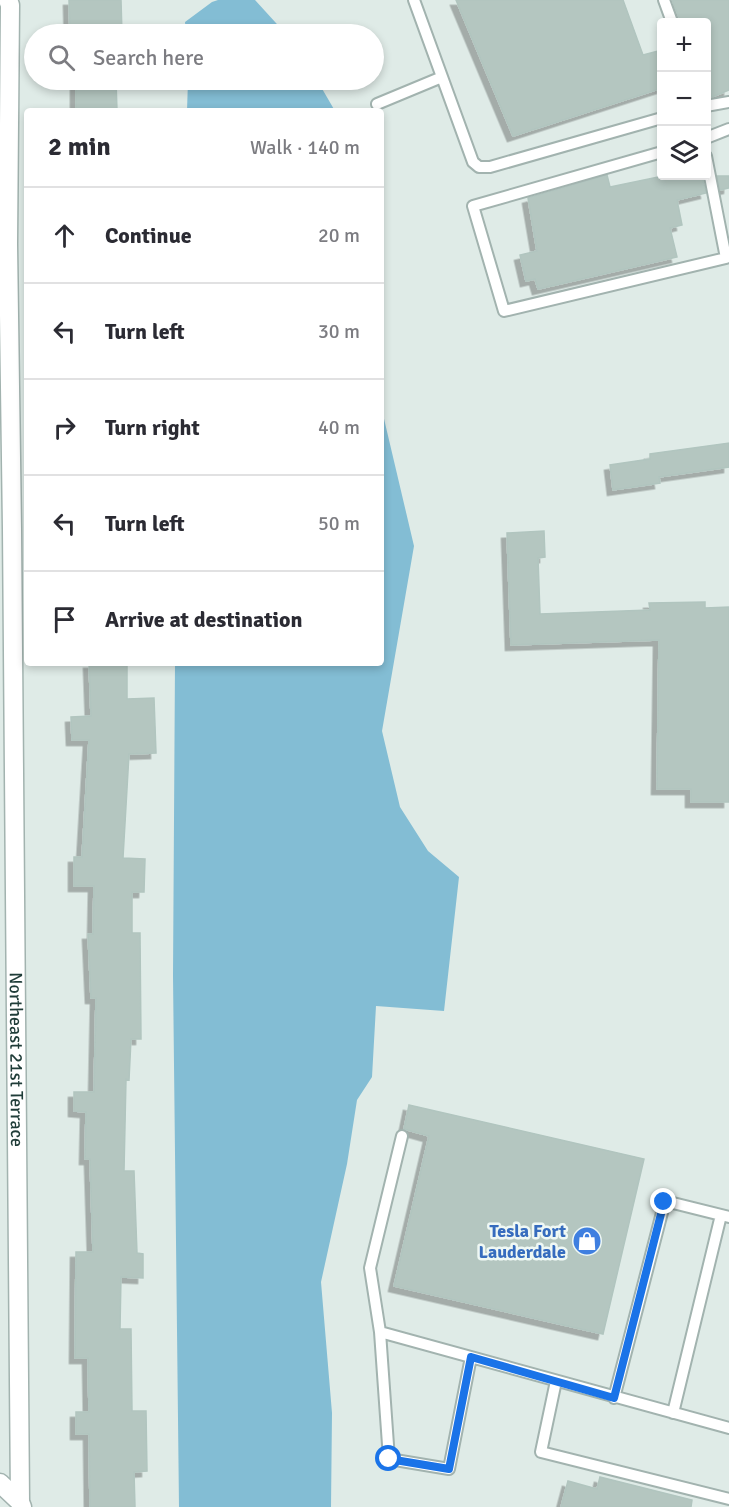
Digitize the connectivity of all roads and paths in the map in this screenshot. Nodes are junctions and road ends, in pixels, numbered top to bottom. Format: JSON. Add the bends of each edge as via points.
{"nodes":[{"id":1,"x":8,"y":0,"type":"edge"},
{"id":2,"x":414,"y":0,"type":"edge"},
{"id":3,"x":664,"y":0,"type":"edge"},
{"id":4,"x":671,"y":18,"type":"edge"},
{"id":5,"x":442,"y":77,"type":"junction"},
{"id":6,"x":729,"y":102,"type":"edge"},
{"id":7,"x":377,"y":104,"type":"dead end"},
{"id":8,"x":711,"y":105,"type":"edge"},
{"id":9,"x":657,"y":119,"type":"edge"},
{"id":10,"x":729,"y":129,"type":"edge"},
{"id":11,"x":711,"y":136,"type":"edge"},
{"id":12,"x":657,"y":153,"type":"edge"},
{"id":13,"x":711,"y":180,"type":"edge"},
{"id":14,"x":4,"y":244,"type":"edge"},
{"id":15,"x":6,"y":530,"type":"edge"},
{"id":16,"x":402,"y":1136,"type":"dead end"},
{"id":17,"x":725,"y":1216,"type":"edge"},
{"id":18,"x":380,"y":1332,"type":"junction"},
{"id":19,"x":471,"y":1357,"type":"junction"},
{"id":20,"x":556,"y":1381,"type":"junction"},
{"id":21,"x":614,"y":1398,"type":"junction"},
{"id":22,"x":673,"y":1413,"type":"junction"},
{"id":23,"x":729,"y":1428,"type":"edge"},
{"id":24,"x":0,"y":1482,"type":"edge"},
{"id":25,"x":729,"y":1500,"type":"edge"},
{"id":26,"x":21,"y":1504,"type":"edge"}],
"edges":[{"from":1,"to":14,"type":"street","name":"Northeast 21st Terrace"},
{"from":2,"to":5,"type":"lane"},
{"from":3,"to":4,"type":"lane"},
{"from":5,"to":7,"type":"lane"},
{"from":5,"to":9,"type":"lane","via":[[473,162],[479,167]]},
{"from":6,"to":8,"type":"lane"},
{"from":10,"to":11,"type":"lane"},
{"from":12,"to":13,"type":"lane","via":[[474,206],[504,311],[726,258]]},
{"from":14,"to":15,"type":"street","name":"Northeast 21st Terrace"},
{"from":15,"to":26,"type":"street","name":"Northeast 21st Terrace"},
{"from":16,"to":18,"type":"lane","via":[[370,1268]]},
{"from":17,"to":21,"type":"lane","via":[[664,1202]]},
{"from":17,"to":22,"type":"lane"},
{"from":18,"to":19,"type":"lane"},
{"from":18,"to":19,"type":"lane","via":[[389,1459],[449,1469]]},
{"from":19,"to":20,"type":"lane"},
{"from":20,"to":21,"type":"lane"},
{"from":20,"to":25,"type":"lane","via":[[541,1452]]},
{"from":21,"to":22,"type":"lane"},
{"from":22,"to":23,"type":"lane"},
{"from":24,"to":26,"type":"street"}]}
